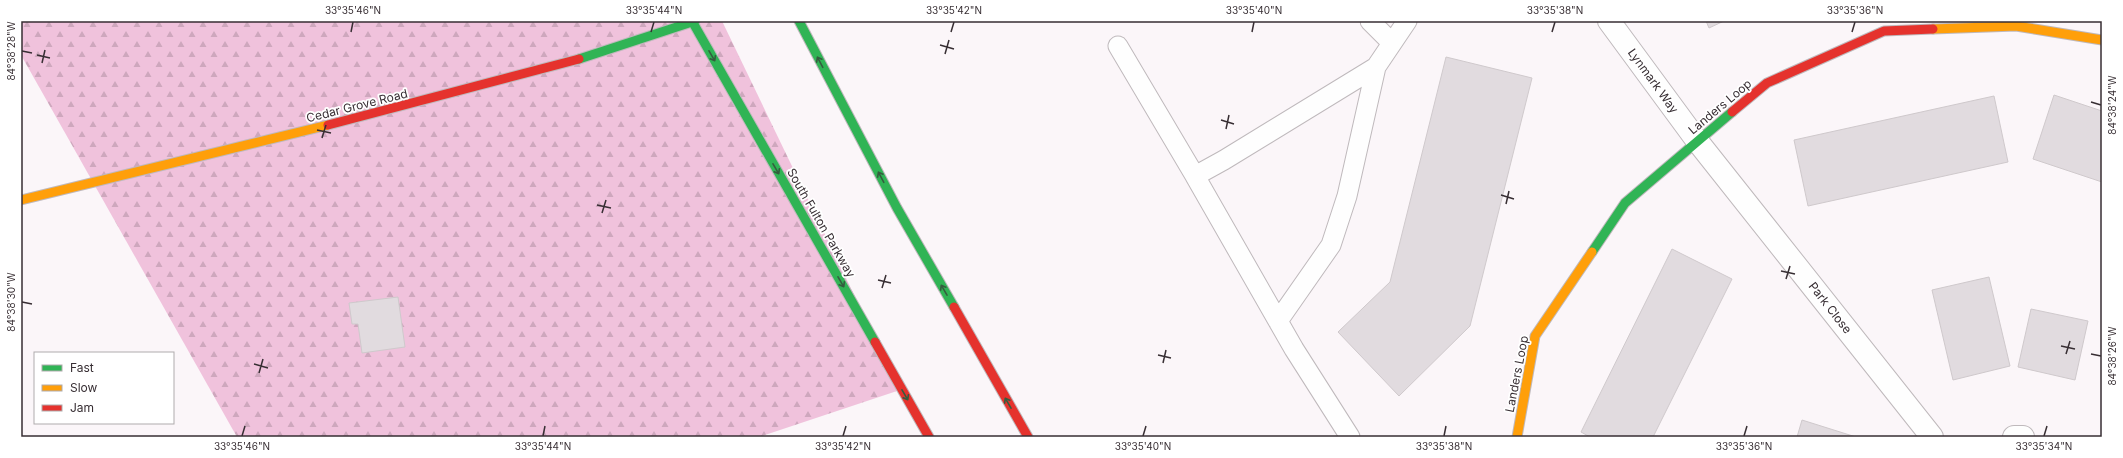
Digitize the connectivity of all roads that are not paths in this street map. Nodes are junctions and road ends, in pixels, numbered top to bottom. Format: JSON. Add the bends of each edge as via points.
{"nodes":[{"id":1,"x":693,"y":21,"type":"edge"},
{"id":2,"x":799,"y":21,"type":"edge"},
{"id":3,"x":1370,"y":21,"type":"edge"},
{"id":4,"x":1407,"y":21,"type":"edge"},
{"id":5,"x":1609,"y":21,"type":"edge"},
{"id":6,"x":2102,"y":40,"type":"edge"},
{"id":7,"x":1392,"y":43,"type":"junction"},
{"id":8,"x":1118,"y":46,"type":"dead end"},
{"id":9,"x":1376,"y":67,"type":"junction"},
{"id":10,"x":1698,"y":142,"type":"junction"},
{"id":11,"x":1195,"y":176,"type":"junction"},
{"id":12,"x":21,"y":200,"type":"edge"},
{"id":13,"x":1278,"y":321,"type":"junction"},
{"id":14,"x":929,"y":437,"type":"edge"},
{"id":15,"x":1028,"y":437,"type":"edge"},
{"id":16,"x":1350,"y":437,"type":"edge"},
{"id":17,"x":1516,"y":437,"type":"edge"},
{"id":18,"x":1932,"y":437,"type":"edge"},
{"id":19,"x":2014,"y":437,"type":"edge"},
{"id":20,"x":2023,"y":437,"type":"edge"}],
"edges":[{"from":1,"to":12,"type":"main road","name":"Cedar Grove Road","via":[[592,55],[354,120]]},
{"from":1,"to":14,"type":"main road","name":"South Fulton Parkway","one_way":true},
{"from":15,"to":2,"type":"main road","one_way":true,"via":[[898,208]]},
{"from":3,"to":7,"type":"lane"},
{"from":4,"to":7,"type":"lane"},
{"from":5,"to":10,"type":"street","name":"Lynmark Way"},
{"from":6,"to":10,"type":"main road","name":"Landers Loop","via":[[2016,26],[1884,31],[1767,83]]},
{"from":7,"to":9,"type":"lane"},
{"from":8,"to":11,"type":"lane"},
{"from":9,"to":11,"type":"lane"},
{"from":9,"to":13,"type":"lane","via":[[1347,196],[1331,245]]},
{"from":10,"to":17,"type":"main road","name":"Landers Loop","via":[[1625,203],[1535,336]]},
{"from":10,"to":18,"type":"street","name":"Park Close"},
{"from":11,"to":13,"type":"lane"},
{"from":13,"to":16,"type":"lane"},
{"from":19,"to":20,"type":"street"}]}
